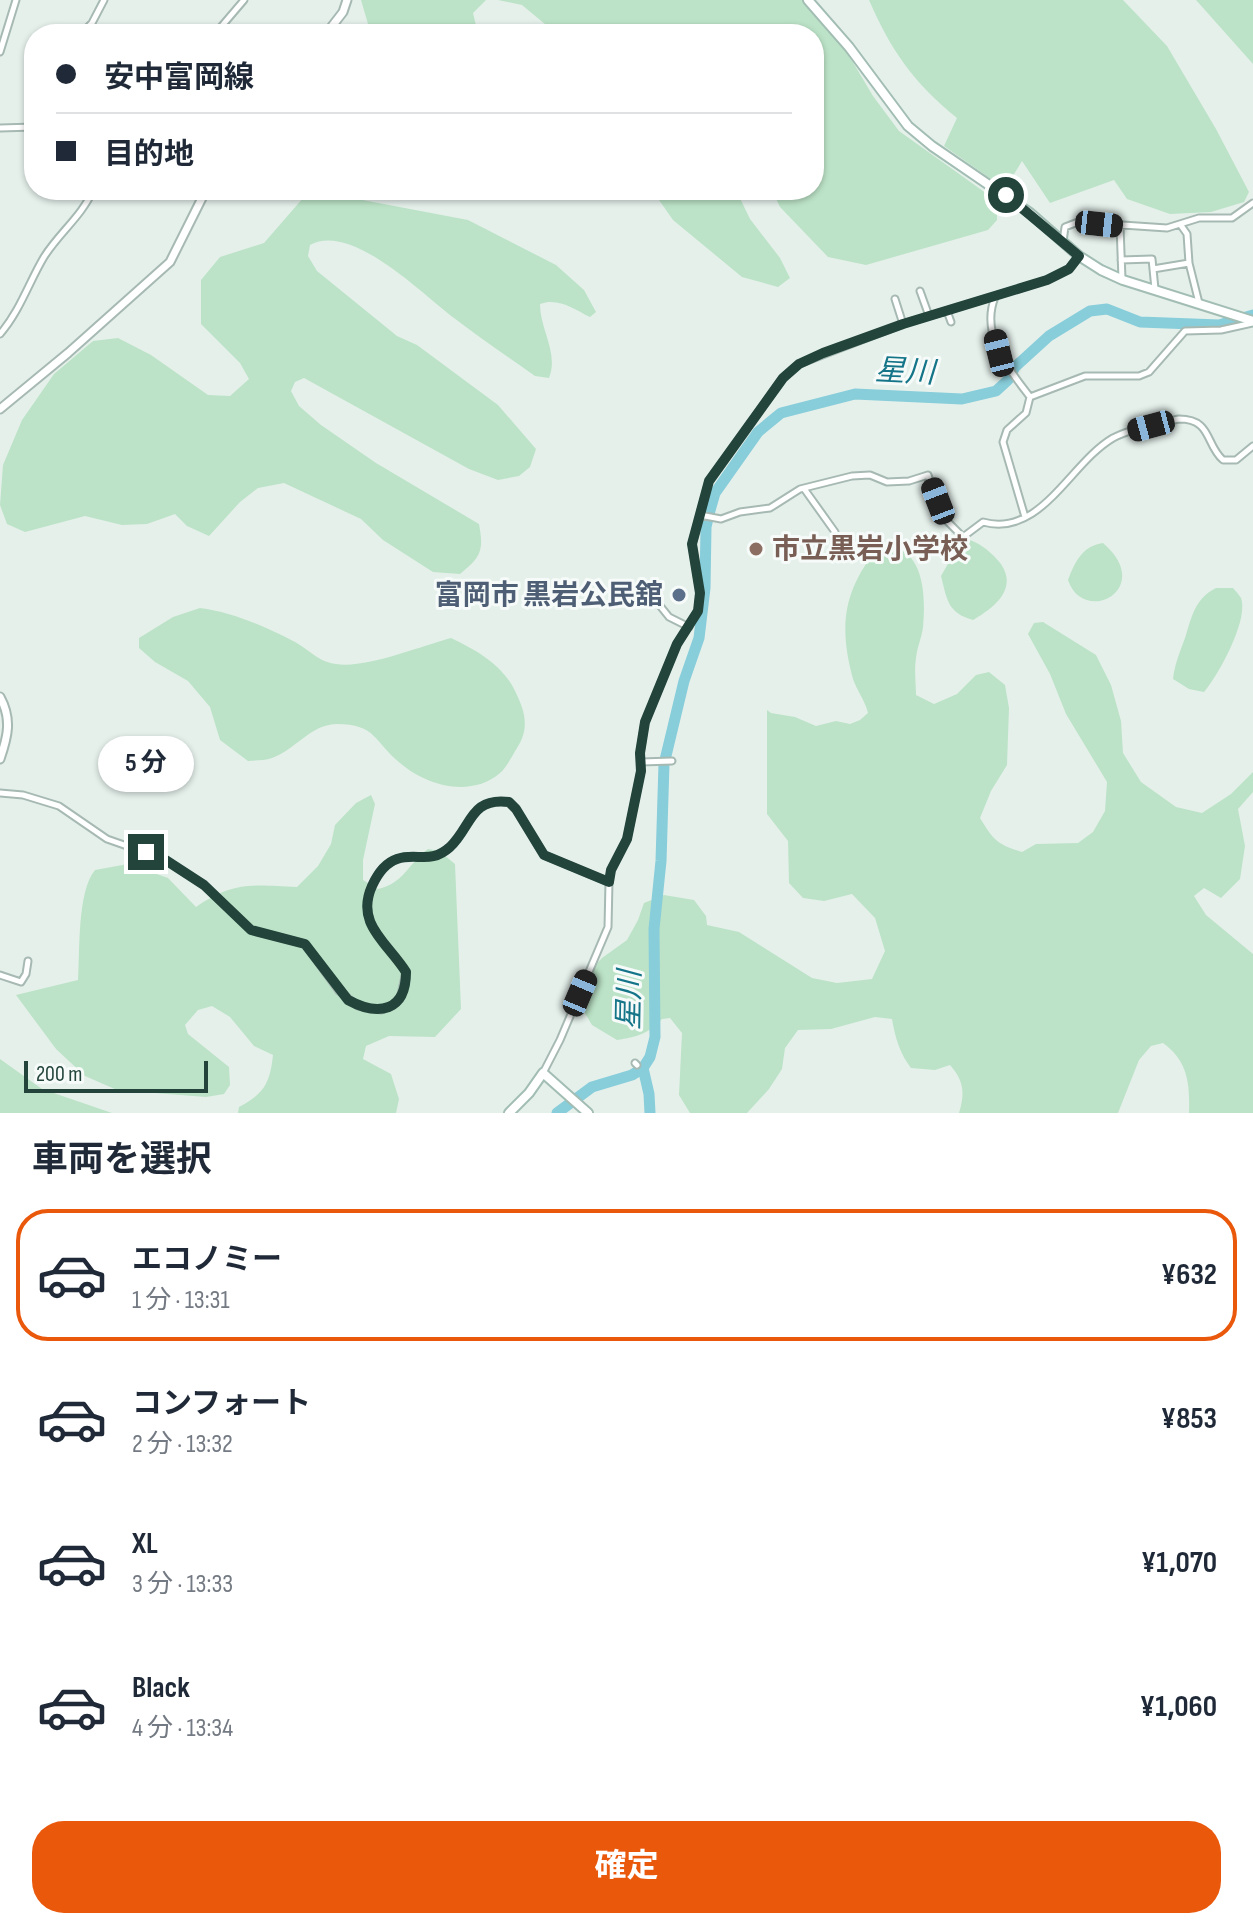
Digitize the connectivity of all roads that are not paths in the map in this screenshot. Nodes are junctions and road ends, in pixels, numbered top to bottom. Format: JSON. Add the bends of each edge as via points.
{"nodes":[{"id":1,"x":16,"y":0,"type":"edge"},
{"id":2,"x":104,"y":0,"type":"edge"},
{"id":3,"x":244,"y":0,"type":"edge"},
{"id":4,"x":347,"y":0,"type":"edge"},
{"id":5,"x":808,"y":0,"type":"edge"},
{"id":6,"x":91,"y":24,"type":"edge"},
{"id":7,"x":224,"y":24,"type":"edge"},
{"id":8,"x":334,"y":24,"type":"edge"},
{"id":9,"x":0,"y":52,"type":"edge"},
{"id":10,"x":24,"y":127,"type":"edge"},
{"id":11,"x":0,"y":128,"type":"edge"},
{"id":12,"x":88,"y":200,"type":"edge"},
{"id":13,"x":201,"y":200,"type":"edge"},
{"id":14,"x":1253,"y":203,"type":"edge"},
{"id":15,"x":1180,"y":224,"type":"junction"},
{"id":16,"x":1120,"y":226,"type":"junction"},
{"id":17,"x":1063,"y":242,"type":"junction"},
{"id":18,"x":1079,"y":256,"type":"junction"},
{"id":19,"x":1121,"y":260,"type":"junction"},
{"id":20,"x":1189,"y":263,"type":"junction"},
{"id":21,"x":1153,"y":269,"type":"junction"},
{"id":22,"x":1122,"y":279,"type":"junction"},
{"id":23,"x":1155,"y":289,"type":"junction"},
{"id":24,"x":920,"y":291,"type":"dead end"},
{"id":25,"x":996,"y":296,"type":"junction"},
{"id":26,"x":895,"y":299,"type":"dead end"},
{"id":27,"x":1199,"y":303,"type":"junction"},
{"id":28,"x":947,"y":311,"type":"junction"},
{"id":29,"x":929,"y":316,"type":"junction"},
{"id":30,"x":951,"y":322,"type":"dead end"},
{"id":31,"x":1253,"y":322,"type":"edge"},
{"id":32,"x":903,"y":324,"type":"junction"},
{"id":33,"x":0,"y":334,"type":"edge"},
{"id":34,"x":1030,"y":397,"type":"junction"},
{"id":35,"x":0,"y":409,"type":"edge"},
{"id":36,"x":1253,"y":446,"type":"edge"},
{"id":37,"x":805,"y":489,"type":"junction"},
{"id":38,"x":701,"y":515,"type":"junction"},
{"id":39,"x":1025,"y":517,"type":"junction"},
{"id":40,"x":835,"y":532,"type":"dead end"},
{"id":41,"x":657,"y":602,"type":"dead end"},
{"id":42,"x":689,"y":627,"type":"junction"},
{"id":43,"x":0,"y":697,"type":"edge"},
{"id":44,"x":0,"y":759,"type":"edge"},
{"id":45,"x":672,"y":761,"type":"dead end"},
{"id":46,"x":641,"y":762,"type":"junction"},
{"id":47,"x":0,"y":793,"type":"edge"},
{"id":48,"x":609,"y":882,"type":"junction"},
{"id":49,"x":28,"y":961,"type":"dead end"},
{"id":50,"x":0,"y":975,"type":"edge"},
{"id":51,"x":543,"y":1073,"type":"junction"},
{"id":52,"x":509,"y":1113,"type":"edge"},
{"id":53,"x":588,"y":1113,"type":"edge"}],
"edges":[{"from":1,"to":9,"type":"street"},
{"from":2,"to":6,"type":"street"},
{"from":3,"to":7,"type":"street"},
{"from":4,"to":8,"type":"street"},
{"from":5,"to":17,"type":"main road","via":[[908,126]]},
{"from":10,"to":11,"type":"street"},
{"from":12,"to":33,"type":"street","via":[[46,253]]},
{"from":13,"to":35,"type":"street","via":[[170,262]]},
{"from":14,"to":15,"type":"street","via":[[1232,218]]},
{"from":15,"to":16,"type":"street"},
{"from":15,"to":20,"type":"street","via":[[1187,234]]},
{"from":16,"to":17,"type":"street","via":[[1078,222],[1065,227]]},
{"from":16,"to":19,"type":"street"},
{"from":17,"to":18,"type":"main road"},
{"from":18,"to":22,"type":"main road"},
{"from":18,"to":25,"type":"street","via":[[1055,277]]},
{"from":19,"to":21,"type":"street","via":[[1152,259]]},
{"from":19,"to":22,"type":"street"},
{"from":20,"to":21,"type":"street"},
{"from":20,"to":27,"type":"street"},
{"from":21,"to":23,"type":"street"},
{"from":22,"to":23,"type":"main road"},
{"from":23,"to":27,"type":"main road"},
{"from":24,"to":29,"type":"street"},
{"from":25,"to":28,"type":"street"},
{"from":25,"to":34,"type":"street","via":[[989,313],[999,353]]},
{"from":26,"to":32,"type":"street"},
{"from":27,"to":31,"type":"main road"},
{"from":28,"to":29,"type":"street"},
{"from":28,"to":30,"type":"street"},
{"from":29,"to":32,"type":"street"},
{"from":31,"to":34,"type":"street","via":[[1185,331],[1149,372],[1139,376],[1091,374]]},
{"from":32,"to":38,"type":"street","via":[[799,364],[783,378],[709,481]]},
{"from":34,"to":39,"type":"street","via":[[1026,413],[1007,430],[1003,442]]},
{"from":36,"to":39,"type":"street","via":[[1236,460],[1223,460],[1205,429],[1188,419],[1123,434],[1105,444],[1037,512]]},
{"from":37,"to":38,"type":"street","via":[[770,508],[721,519]]},
{"from":37,"to":39,"type":"street","via":[[852,476],[870,475],[887,482],[928,475],[941,515],[959,536],[983,522],[999,526]]},
{"from":37,"to":40,"type":"street"},
{"from":38,"to":42,"type":"street","via":[[692,544],[700,593]]},
{"from":41,"to":42,"type":"street","via":[[669,617]]},
{"from":42,"to":46,"type":"street","via":[[645,722]]},
{"from":43,"to":44,"type":"street","via":[[8,736]]},
{"from":45,"to":46,"type":"street"},
{"from":46,"to":48,"type":"street","via":[[627,839]]},
{"from":47,"to":48,"type":"street","via":[[59,806],[107,839],[164,859],[204,885],[251,930],[305,944],[348,1000],[370,1009],[392,1006],[406,982],[406,972],[367,917],[365,905],[375,878],[395,859],[444,851],[484,804],[509,802],[544,855]]},
{"from":48,"to":51,"type":"street","via":[[608,927]]},
{"from":49,"to":50,"type":"street","via":[[21,982]]},
{"from":51,"to":52,"type":"main road"},
{"from":51,"to":53,"type":"main road"}]}
